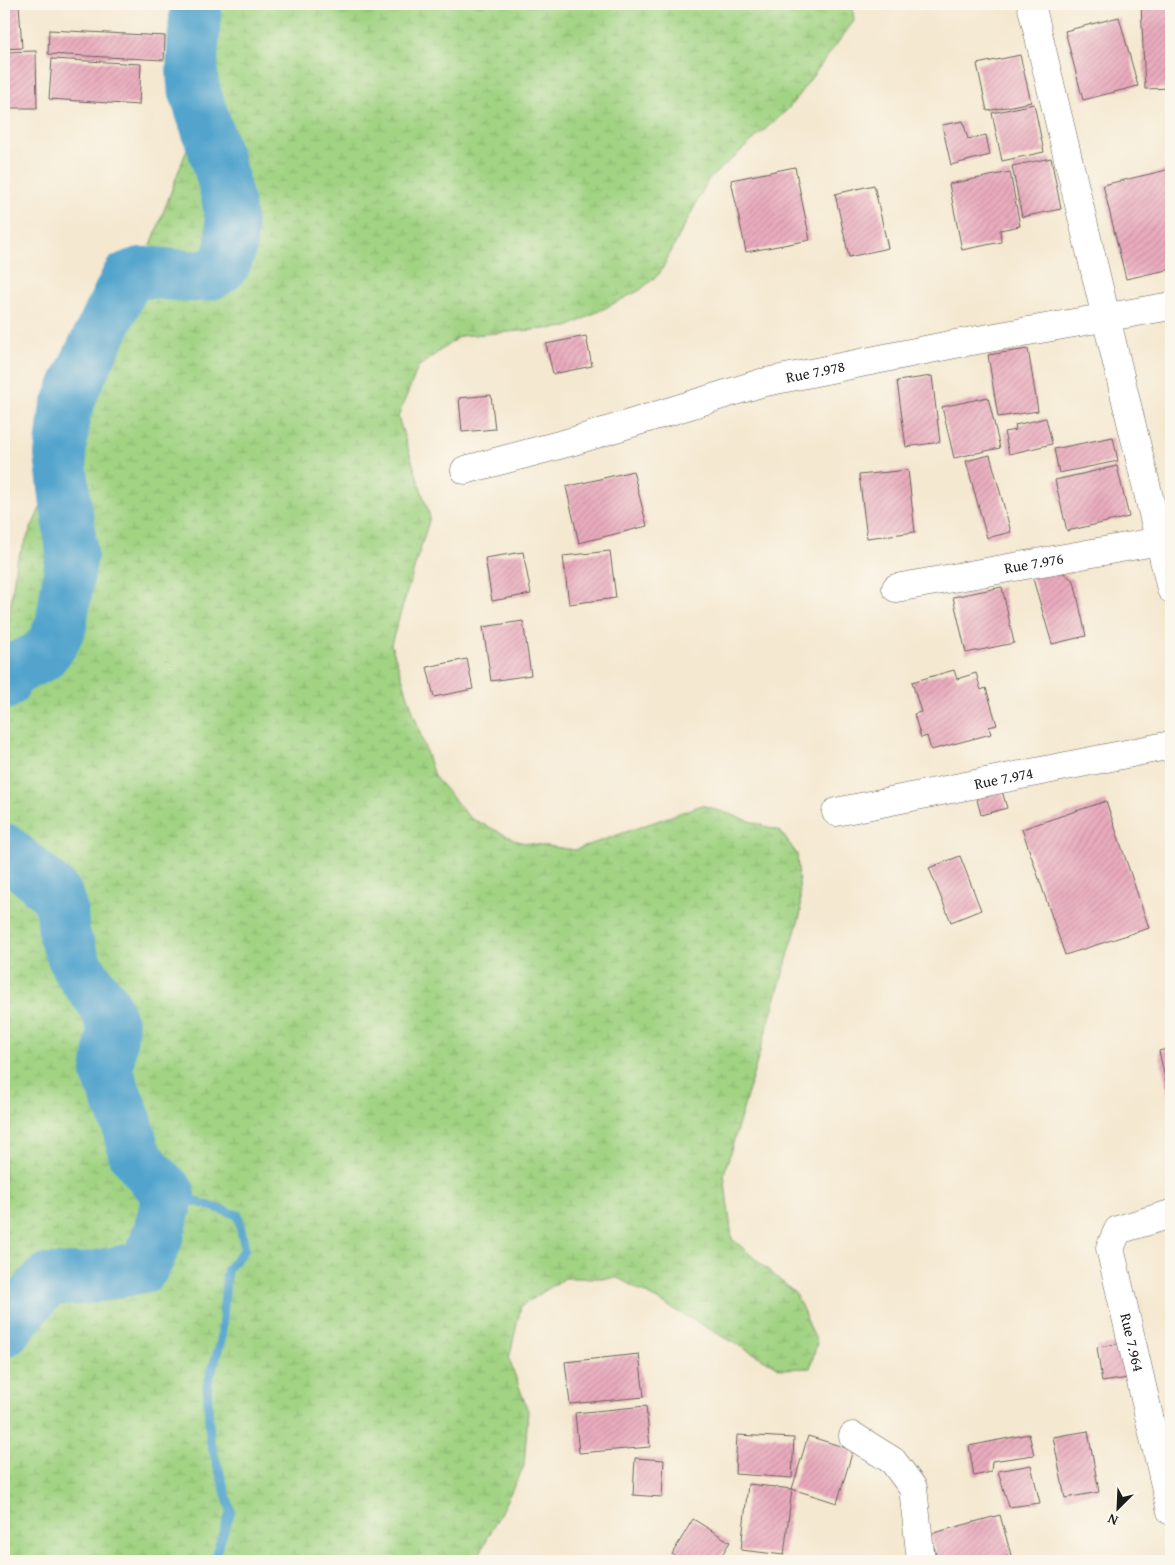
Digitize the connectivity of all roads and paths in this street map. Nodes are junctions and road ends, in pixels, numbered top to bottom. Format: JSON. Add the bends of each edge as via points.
{"nodes":[{"id":1,"x":1031,"y":4,"type":"edge"},
{"id":2,"x":1171,"y":306,"type":"edge"},
{"id":3,"x":1106,"y":319,"type":"junction"},
{"id":4,"x":465,"y":470,"type":"dead end"},
{"id":5,"x":1165,"y":541,"type":"edge"},
{"id":6,"x":896,"y":588,"type":"dead end"},
{"id":7,"x":1171,"y":589,"type":"edge"},
{"id":8,"x":1171,"y":745,"type":"edge"},
{"id":9,"x":836,"y":812,"type":"dead end"},
{"id":10,"x":1171,"y":1214,"type":"edge"},
{"id":11,"x":854,"y":1436,"type":"dead end"},
{"id":12,"x":1171,"y":1511,"type":"edge"},
{"id":13,"x":921,"y":1561,"type":"edge"}],
"edges":[{"from":1,"to":3,"type":"street"},
{"from":2,"to":3,"type":"street","name":"Rue 7.978"},
{"from":3,"to":4,"type":"street","name":"Rue 7.978","via":[[955,344],[761,383],[574,441]]},
{"from":3,"to":5,"type":"street"},
{"from":5,"to":6,"type":"street","name":"Rue 7.976"},
{"from":5,"to":7,"type":"street"},
{"from":8,"to":9,"type":"street","name":"Rue 7.974"},
{"from":10,"to":12,"type":"street","name":"Rue 7.964","via":[[1118,1230],[1110,1248]]},
{"from":11,"to":13,"type":"street","via":[[893,1461],[912,1488]]}]}
